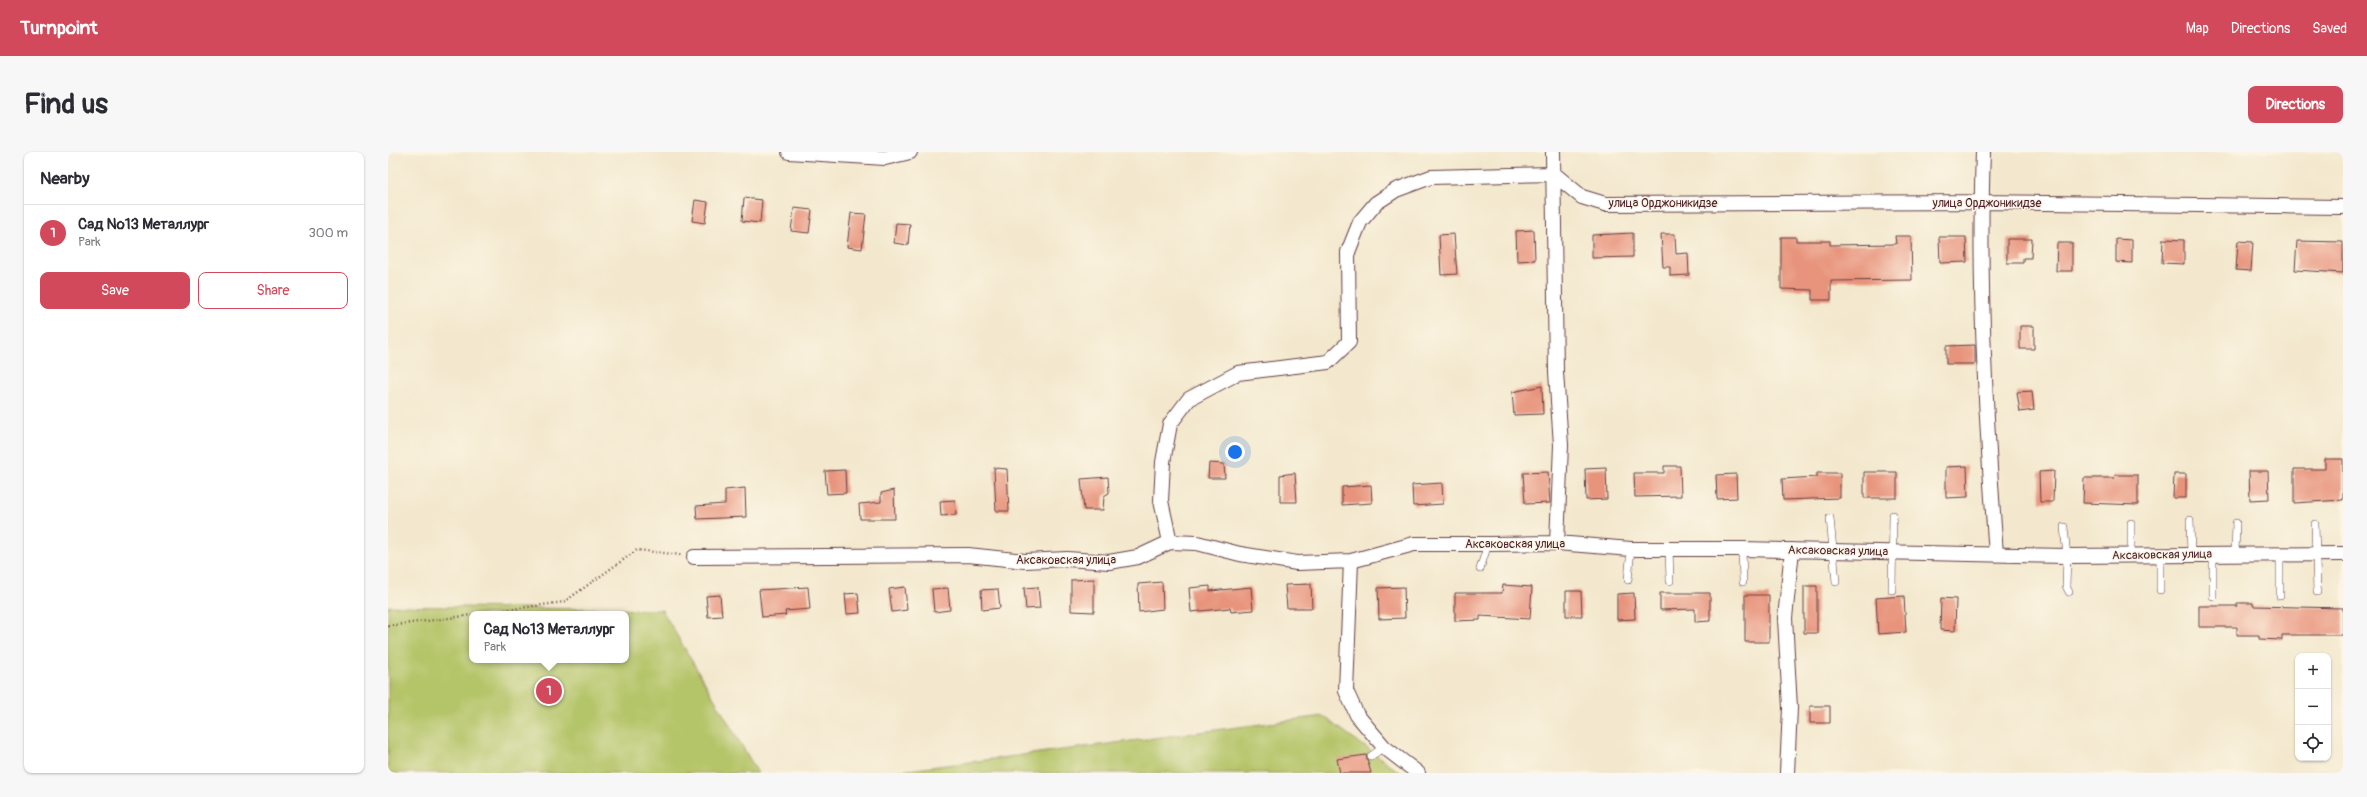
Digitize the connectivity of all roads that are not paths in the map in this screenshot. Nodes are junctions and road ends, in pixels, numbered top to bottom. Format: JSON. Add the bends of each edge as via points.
{"nodes":[{"id":1,"x":789,"y":152,"type":"edge"},
{"id":2,"x":910,"y":152,"type":"edge"},
{"id":3,"x":1553,"y":152,"type":"edge"},
{"id":4,"x":1983,"y":152,"type":"edge"},
{"id":5,"x":1554,"y":174,"type":"junction"},
{"id":6,"x":1981,"y":202,"type":"junction"},
{"id":7,"x":2343,"y":207,"type":"edge"},
{"id":8,"x":1893,"y":515,"type":"dead end"},
{"id":9,"x":1830,"y":518,"type":"dead end"},
{"id":10,"x":2190,"y":520,"type":"dead end"},
{"id":11,"x":2131,"y":523,"type":"dead end"},
{"id":12,"x":2236,"y":523,"type":"dead end"},
{"id":13,"x":2316,"y":524,"type":"dead end"},
{"id":14,"x":2064,"y":527,"type":"dead end"},
{"id":15,"x":1170,"y":542,"type":"junction"},
{"id":16,"x":1557,"y":543,"type":"junction"},
{"id":17,"x":1488,"y":544,"type":"junction"},
{"id":18,"x":1670,"y":548,"type":"junction"},
{"id":19,"x":1631,"y":549,"type":"junction"},
{"id":20,"x":1742,"y":549,"type":"junction"},
{"id":21,"x":1792,"y":550,"type":"junction"},
{"id":22,"x":1834,"y":551,"type":"junction"},
{"id":23,"x":1892,"y":552,"type":"junction"},
{"id":24,"x":1996,"y":554,"type":"junction"},
{"id":25,"x":2280,"y":554,"type":"junction"},
{"id":26,"x":2317,"y":554,"type":"junction"},
{"id":27,"x":2343,"y":554,"type":"edge"},
{"id":28,"x":2160,"y":555,"type":"junction"},
{"id":29,"x":2191,"y":555,"type":"junction"},
{"id":30,"x":2213,"y":555,"type":"junction"},
{"id":31,"x":2235,"y":555,"type":"junction"},
{"id":32,"x":2067,"y":556,"type":"junction"},
{"id":33,"x":2131,"y":556,"type":"junction"},
{"id":34,"x":694,"y":557,"type":"road end"},
{"id":35,"x":1351,"y":561,"type":"junction"},
{"id":36,"x":1480,"y":569,"type":"dead end"},
{"id":37,"x":1628,"y":580,"type":"dead end"},
{"id":38,"x":1670,"y":581,"type":"dead end"},
{"id":39,"x":1743,"y":582,"type":"dead end"},
{"id":40,"x":1836,"y":582,"type":"dead end"},
{"id":41,"x":1892,"y":590,"type":"dead end"},
{"id":42,"x":2160,"y":590,"type":"dead end"},
{"id":43,"x":2069,"y":592,"type":"dead end"},
{"id":44,"x":2317,"y":592,"type":"dead end"},
{"id":45,"x":2213,"y":596,"type":"dead end"},
{"id":46,"x":2280,"y":596,"type":"dead end"},
{"id":47,"x":1384,"y":747,"type":"junction"},
{"id":48,"x":1371,"y":756,"type":"dead end"},
{"id":49,"x":1418,"y":773,"type":"edge"},
{"id":50,"x":1787,"y":773,"type":"edge"}],
"edges":[{"from":1,"to":2,"type":"street","via":[[885,158]]},
{"from":3,"to":5,"type":"street"},
{"from":4,"to":6,"type":"street"},
{"from":5,"to":6,"type":"street","name":"улица Орджоникидзе","via":[[1582,197],[1605,204]]},
{"from":5,"to":15,"type":"street","via":[[1432,177],[1396,190],[1376,203],[1360,222],[1348,252],[1349,342],[1328,362],[1238,373],[1189,399],[1170,424],[1163,462],[1161,501]]},
{"from":5,"to":16,"type":"street","via":[[1556,372],[1561,445]]},
{"from":6,"to":7,"type":"street","name":"улица Орджоникидзе"},
{"from":6,"to":24,"type":"street","via":[[1987,430]]},
{"from":8,"to":23,"type":"lane"},
{"from":9,"to":22,"type":"lane"},
{"from":10,"to":29,"type":"lane"},
{"from":11,"to":33,"type":"lane"},
{"from":12,"to":31,"type":"lane"},
{"from":13,"to":26,"type":"lane"},
{"from":14,"to":32,"type":"lane"},
{"from":15,"to":34,"type":"street","name":"Аксаковская улица","via":[[1138,557],[1109,562],[1067,559],[1025,561],[968,555]]},
{"from":15,"to":35,"type":"street","name":"Аксаковская улица","via":[[1197,543],[1240,554],[1297,563]]},
{"from":16,"to":17,"type":"street","name":"Аксаковская улица"},
{"from":16,"to":19,"type":"street","name":"Аксаковская улица"},
{"from":17,"to":35,"type":"street","name":"Аксаковская улица","via":[[1414,544]]},
{"from":17,"to":36,"type":"lane"},
{"from":18,"to":19,"type":"street","name":"Аксаковская улица"},
{"from":18,"to":20,"type":"street","name":"Аксаковская улица"},
{"from":18,"to":38,"type":"lane"},
{"from":19,"to":37,"type":"lane"},
{"from":20,"to":21,"type":"street","name":"Аксаковская улица"},
{"from":20,"to":39,"type":"lane"},
{"from":21,"to":22,"type":"street","name":"Аксаковская улица"},
{"from":21,"to":50,"type":"street","via":[[1785,618],[1790,708]]},
{"from":22,"to":23,"type":"street","name":"Аксаковская улица"},
{"from":22,"to":40,"type":"lane"},
{"from":23,"to":24,"type":"street","name":"Аксаковская улица"},
{"from":23,"to":41,"type":"lane"},
{"from":24,"to":32,"type":"street","name":"Аксаковская улица"},
{"from":25,"to":26,"type":"street","name":"Аксаковская улица"},
{"from":25,"to":31,"type":"street","name":"Аксаковская улица"},
{"from":25,"to":46,"type":"lane"},
{"from":26,"to":27,"type":"street","name":"Аксаковская улица"},
{"from":26,"to":44,"type":"lane"},
{"from":28,"to":29,"type":"street","name":"Аксаковская улица"},
{"from":28,"to":33,"type":"street","name":"Аксаковская улица"},
{"from":28,"to":42,"type":"lane"},
{"from":29,"to":30,"type":"street","name":"Аксаковская улица"},
{"from":30,"to":31,"type":"street","name":"Аксаковская улица"},
{"from":30,"to":45,"type":"lane"},
{"from":32,"to":33,"type":"street","name":"Аксаковская улица"},
{"from":32,"to":43,"type":"lane","via":[[2066,586]]},
{"from":35,"to":47,"type":"street","via":[[1346,691],[1357,715]]},
{"from":47,"to":48,"type":"lane"},
{"from":47,"to":49,"type":"street"}]}
